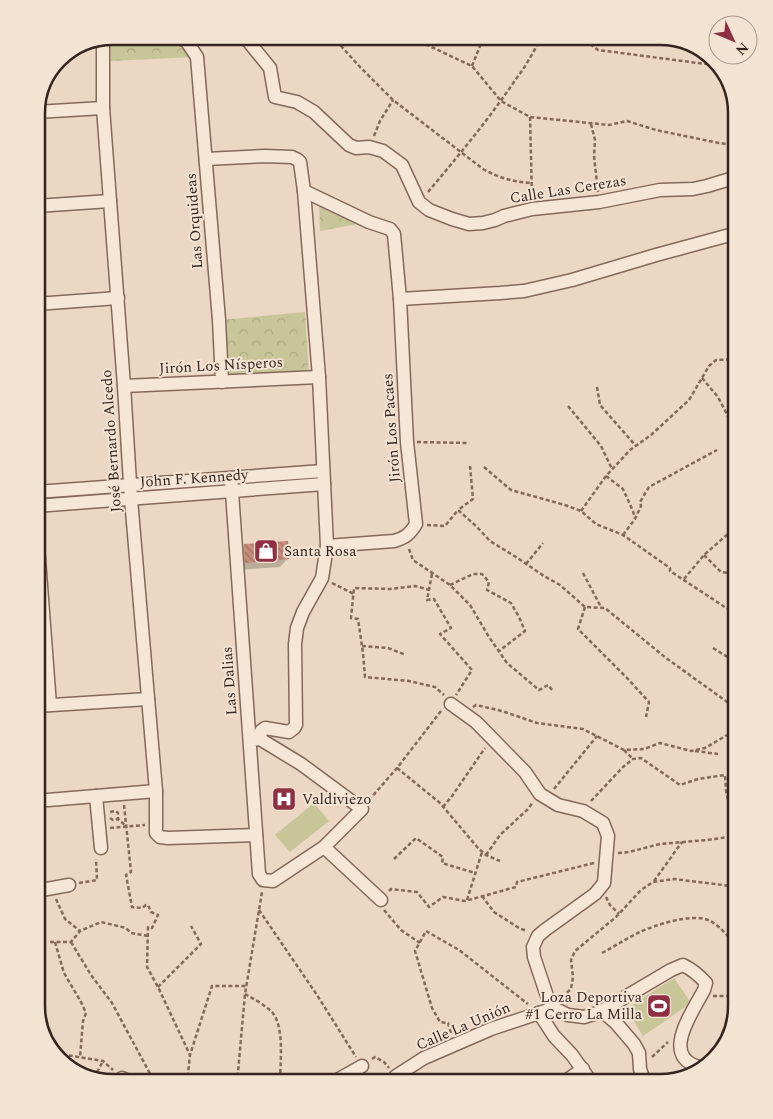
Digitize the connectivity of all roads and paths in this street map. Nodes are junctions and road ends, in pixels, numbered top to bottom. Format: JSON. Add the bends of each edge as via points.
{"nodes":[{"id":1,"x":189,"y":45,"type":"edge"},
{"id":2,"x":251,"y":45,"type":"edge"},
{"id":3,"x":340,"y":45,"type":"edge"},
{"id":4,"x":425,"y":45,"type":"edge"},
{"id":5,"x":480,"y":45,"type":"edge"},
{"id":6,"x":537,"y":45,"type":"edge"},
{"id":7,"x":592,"y":45,"type":"edge"},
{"id":8,"x":102,"y":46,"type":"edge"},
{"id":9,"x":707,"y":65,"type":"edge"},
{"id":10,"x":472,"y":66,"type":"junction"},
{"id":11,"x":392,"y":100,"type":"junction"},
{"id":12,"x":500,"y":101,"type":"junction"},
{"id":13,"x":103,"y":108,"type":"junction"},
{"id":14,"x":45,"y":111,"type":"edge"},
{"id":15,"x":530,"y":117,"type":"junction"},
{"id":16,"x":591,"y":124,"type":"junction"},
{"id":17,"x":728,"y":144,"type":"edge"},
{"id":18,"x":369,"y":147,"type":"junction"},
{"id":19,"x":462,"y":152,"type":"junction"},
{"id":20,"x":206,"y":159,"type":"junction"},
{"id":21,"x":728,"y":180,"type":"edge"},
{"id":22,"x":532,"y":184,"type":"junction"},
{"id":23,"x":304,"y":191,"type":"junction"},
{"id":24,"x":110,"y":201,"type":"junction"},
{"id":25,"x":419,"y":202,"type":"junction"},
{"id":26,"x":599,"y":202,"type":"junction"},
{"id":27,"x":45,"y":205,"type":"edge"},
{"id":28,"x":532,"y":209,"type":"junction"},
{"id":29,"x":728,"y":235,"type":"edge"},
{"id":30,"x":118,"y":298,"type":"junction"},
{"id":31,"x":400,"y":299,"type":"junction"},
{"id":32,"x":45,"y":303,"type":"edge"},
{"id":33,"x":728,"y":360,"type":"edge"},
{"id":34,"x":319,"y":377,"type":"junction"},
{"id":35,"x":702,"y":378,"type":"junction"},
{"id":36,"x":222,"y":382,"type":"junction"},
{"id":37,"x":124,"y":386,"type":"junction"},
{"id":38,"x":596,"y":387,"type":"dead end"},
{"id":39,"x":568,"y":406,"type":"dead end"},
{"id":40,"x":728,"y":416,"type":"edge"},
{"id":41,"x":407,"y":442,"type":"junction"},
{"id":42,"x":468,"y":443,"type":"dead end"},
{"id":43,"x":636,"y":446,"type":"junction"},
{"id":44,"x":717,"y":450,"type":"dead end"},
{"id":45,"x":470,"y":466,"type":"dead end"},
{"id":46,"x":484,"y":467,"type":"dead end"},
{"id":47,"x":612,"y":470,"type":"junction"},
{"id":48,"x":606,"y":476,"type":"junction"},
{"id":49,"x":231,"y":478,"type":"junction"},
{"id":50,"x":324,"y":478,"type":"junction"},
{"id":51,"x":130,"y":485,"type":"junction"},
{"id":52,"x":45,"y":491,"type":"edge"},
{"id":53,"x":232,"y":491,"type":"junction"},
{"id":54,"x":131,"y":498,"type":"junction"},
{"id":55,"x":45,"y":505,"type":"edge"},
{"id":56,"x":458,"y":510,"type":"junction"},
{"id":57,"x":581,"y":511,"type":"junction"},
{"id":58,"x":634,"y":519,"type":"junction"},
{"id":59,"x":416,"y":524,"type":"junction"},
{"id":60,"x":728,"y":534,"type":"edge"},
{"id":61,"x":623,"y":535,"type":"junction"},
{"id":62,"x":404,"y":538,"type":"junction"},
{"id":63,"x":543,"y":543,"type":"dead end"},
{"id":64,"x":327,"y":546,"type":"junction"},
{"id":65,"x":704,"y":555,"type":"junction"},
{"id":66,"x":526,"y":564,"type":"junction"},
{"id":67,"x":583,"y":573,"type":"dead end"},
{"id":68,"x":728,"y":573,"type":"edge"},
{"id":69,"x":432,"y":574,"type":"junction"},
{"id":70,"x":322,"y":578,"type":"junction"},
{"id":71,"x":684,"y":579,"type":"junction"},
{"id":72,"x":450,"y":585,"type":"junction"},
{"id":73,"x":430,"y":590,"type":"junction"},
{"id":74,"x":354,"y":594,"type":"junction"},
{"id":75,"x":585,"y":607,"type":"junction"},
{"id":76,"x":602,"y":608,"type":"junction"},
{"id":77,"x":728,"y":609,"type":"edge"},
{"id":78,"x":45,"y":639,"type":"edge"},
{"id":79,"x":362,"y":646,"type":"junction"},
{"id":80,"x":714,"y":648,"type":"dead end"},
{"id":81,"x":499,"y":651,"type":"junction"},
{"id":82,"x":406,"y":655,"type":"dead end"},
{"id":83,"x":728,"y":657,"type":"edge"},
{"id":84,"x":553,"y":691,"type":"dead end"},
{"id":85,"x":148,"y":698,"type":"junction"},
{"id":86,"x":728,"y":703,"type":"edge"},
{"id":87,"x":451,"y":704,"type":"junction"},
{"id":88,"x":45,"y":705,"type":"edge"},
{"id":89,"x":50,"y":705,"type":"junction"},
{"id":90,"x":464,"y":714,"type":"junction"},
{"id":91,"x":646,"y":717,"type":"dead end"},
{"id":92,"x":728,"y":735,"type":"edge"},
{"id":93,"x":597,"y":736,"type":"junction"},
{"id":94,"x":492,"y":738,"type":"junction"},
{"id":95,"x":255,"y":739,"type":"junction"},
{"id":96,"x":624,"y":750,"type":"junction"},
{"id":97,"x":691,"y":751,"type":"junction"},
{"id":98,"x":718,"y":754,"type":"dead end"},
{"id":99,"x":633,"y":759,"type":"junction"},
{"id":100,"x":397,"y":768,"type":"junction"},
{"id":101,"x":156,"y":791,"type":"junction"},
{"id":102,"x":123,"y":794,"type":"junction"},
{"id":103,"x":540,"y":794,"type":"junction"},
{"id":104,"x":96,"y":796,"type":"junction"},
{"id":105,"x":45,"y":800,"type":"edge"},
{"id":106,"x":728,"y":800,"type":"edge"},
{"id":107,"x":443,"y":807,"type":"junction"},
{"id":108,"x":362,"y":809,"type":"junction"},
{"id":109,"x":583,"y":811,"type":"junction"},
{"id":110,"x":118,"y":819,"type":"dead end"},
{"id":111,"x":149,"y":825,"type":"dead end"},
{"id":112,"x":126,"y":826,"type":"junction"},
{"id":113,"x":104,"y":829,"type":"dead end"},
{"id":114,"x":256,"y":835,"type":"junction"},
{"id":115,"x":728,"y":837,"type":"edge"},
{"id":116,"x":682,"y":842,"type":"junction"},
{"id":117,"x":324,"y":847,"type":"junction"},
{"id":118,"x":101,"y":848,"type":"joint"},
{"id":119,"x":482,"y":852,"type":"junction"},
{"id":120,"x":486,"y":855,"type":"junction"},
{"id":121,"x":606,"y":857,"type":"junction"},
{"id":122,"x":394,"y":859,"type":"dead end"},
{"id":123,"x":500,"y":862,"type":"dead end"},
{"id":124,"x":475,"y":873,"type":"junction"},
{"id":125,"x":264,"y":880,"type":"junction"},
{"id":126,"x":653,"y":882,"type":"junction"},
{"id":127,"x":604,"y":883,"type":"junction"},
{"id":128,"x":69,"y":885,"type":"joint"},
{"id":129,"x":728,"y":886,"type":"edge"},
{"id":130,"x":52,"y":888,"type":"junction"},
{"id":131,"x":45,"y":889,"type":"edge"},
{"id":132,"x":482,"y":896,"type":"junction"},
{"id":133,"x":381,"y":900,"type":"junction"},
{"id":134,"x":467,"y":900,"type":"junction"},
{"id":135,"x":258,"y":910,"type":"junction"},
{"id":136,"x":618,"y":914,"type":"junction"},
{"id":137,"x":191,"y":926,"type":"dead end"},
{"id":138,"x":80,"y":931,"type":"junction"},
{"id":139,"x":148,"y":936,"type":"junction"},
{"id":140,"x":538,"y":936,"type":"junction"},
{"id":141,"x":728,"y":936,"type":"edge"},
{"id":142,"x":50,"y":942,"type":"dead end"},
{"id":143,"x":55,"y":942,"type":"junction"},
{"id":144,"x":71,"y":942,"type":"junction"},
{"id":145,"x":420,"y":943,"type":"junction"},
{"id":146,"x":602,"y":953,"type":"dead end"},
{"id":147,"x":247,"y":986,"type":"junction"},
{"id":148,"x":158,"y":987,"type":"junction"},
{"id":149,"x":246,"y":994,"type":"junction"},
{"id":150,"x":701,"y":996,"type":"junction"},
{"id":151,"x":728,"y":996,"type":"edge"},
{"id":152,"x":552,"y":1005,"type":"junction"},
{"id":153,"x":602,"y":1011,"type":"junction"},
{"id":154,"x":539,"y":1013,"type":"junction"},
{"id":155,"x":682,"y":1035,"type":"junction"},
{"id":156,"x":456,"y":1044,"type":"junction"},
{"id":157,"x":66,"y":1055,"type":"edge"},
{"id":158,"x":190,"y":1056,"type":"junction"},
{"id":159,"x":80,"y":1057,"type":"junction"},
{"id":160,"x":694,"y":1065,"type":"edge"},
{"id":161,"x":362,"y":1066,"type":"junction"},
{"id":162,"x":583,"y":1069,"type":"junction"},
{"id":163,"x":640,"y":1069,"type":"junction"},
{"id":164,"x":97,"y":1072,"type":"edge"},
{"id":165,"x":149,"y":1074,"type":"edge"},
{"id":166,"x":188,"y":1074,"type":"edge"},
{"id":167,"x":238,"y":1074,"type":"edge"},
{"id":168,"x":280,"y":1074,"type":"edge"},
{"id":169,"x":348,"y":1074,"type":"edge"},
{"id":170,"x":390,"y":1074,"type":"edge"},
{"id":171,"x":400,"y":1074,"type":"edge"},
{"id":172,"x":576,"y":1074,"type":"edge"},
{"id":173,"x":586,"y":1074,"type":"edge"},
{"id":174,"x":642,"y":1074,"type":"edge"}],
"edges":[{"from":1,"to":20,"type":"street","name":"Las Orquideas","via":[[197,57]]},
{"from":2,"to":18,"type":"street","via":[[270,68],[275,97],[296,102],[314,112],[349,145]]},
{"from":3,"to":11,"type":"path"},
{"from":4,"to":10,"type":"path"},
{"from":5,"to":10,"type":"path"},
{"from":6,"to":12,"type":"path"},
{"from":7,"to":9,"type":"path","via":[[598,50]]},
{"from":8,"to":13,"type":"street","name":"José Bernardo Alcedo"},
{"from":10,"to":12,"type":"path"},
{"from":11,"to":18,"type":"path"},
{"from":11,"to":19,"type":"path"},
{"from":12,"to":15,"type":"path"},
{"from":12,"to":19,"type":"path"},
{"from":13,"to":14,"type":"street"},
{"from":13,"to":24,"type":"street","name":"José Bernardo Alcedo"},
{"from":15,"to":16,"type":"path"},
{"from":15,"to":22,"type":"path"},
{"from":16,"to":17,"type":"path","via":[[627,121]]},
{"from":16,"to":26,"type":"path"},
{"from":18,"to":25,"type":"street","via":[[383,151],[402,165]]},
{"from":19,"to":22,"type":"path","via":[[494,175]]},
{"from":19,"to":25,"type":"path"},
{"from":20,"to":23,"type":"street","via":[[292,157],[300,162]]},
{"from":20,"to":36,"type":"street","name":"Las Orquideas"},
{"from":21,"to":26,"type":"street","name":"Calle Las Cerezas","via":[[693,189],[660,190]]},
{"from":22,"to":28,"type":"path"},
{"from":23,"to":31,"type":"street","name":"Jirón Los Pacaes","via":[[390,229],[394,234]]},
{"from":23,"to":34,"type":"street"},
{"from":24,"to":27,"type":"street"},
{"from":24,"to":30,"type":"street","name":"José Bernardo Alcedo"},
{"from":25,"to":28,"type":"street","name":"Calle Las Cerezas","via":[[429,210],[469,224]]},
{"from":26,"to":28,"type":"street","name":"Calle Las Cerezas"},
{"from":29,"to":31,"type":"street","via":[[524,291]]},
{"from":30,"to":32,"type":"street"},
{"from":30,"to":37,"type":"street","name":"José Bernardo Alcedo"},
{"from":31,"to":41,"type":"street","name":"Jirón Los Pacaes"},
{"from":33,"to":35,"type":"path","via":[[716,360],[708,366]]},
{"from":34,"to":36,"type":"street","name":"Jirón Los Nísperos"},
{"from":34,"to":50,"type":"street"},
{"from":35,"to":40,"type":"path","via":[[718,397]]},
{"from":35,"to":43,"type":"path","via":[[690,400]]},
{"from":36,"to":37,"type":"street","name":"Jirón Los Nísperos"},
{"from":37,"to":51,"type":"street","name":"José Bernardo Alcedo"},
{"from":38,"to":43,"type":"path","via":[[600,405]]},
{"from":39,"to":47,"type":"path","via":[[601,446]]},
{"from":41,"to":42,"type":"path"},
{"from":41,"to":59,"type":"street","name":"Jirón Los Pacaes"},
{"from":43,"to":47,"type":"path"},
{"from":44,"to":58,"type":"path","via":[[649,487]]},
{"from":45,"to":56,"type":"path","via":[[473,499]]},
{"from":46,"to":57,"type":"path","via":[[511,490]]},
{"from":47,"to":48,"type":"path"},
{"from":48,"to":57,"type":"path"},
{"from":48,"to":58,"type":"path","via":[[624,489],[634,511]]},
{"from":49,"to":50,"type":"street","name":"John F. Kennedy"},
{"from":49,"to":51,"type":"street","name":"John F. Kennedy"},
{"from":49,"to":53,"type":"street","name":"Las Dalias"},
{"from":50,"to":53,"type":"street","name":"John F. Kennedy"},
{"from":50,"to":64,"type":"street"},
{"from":51,"to":52,"type":"street","name":"John F. Kennedy"},
{"from":51,"to":54,"type":"street","name":"José Bernardo Alcedo"},
{"from":53,"to":54,"type":"street","name":"John F. Kennedy"},
{"from":53,"to":95,"type":"street","name":"Las Dalias"},
{"from":54,"to":55,"type":"street","name":"John F. Kennedy"},
{"from":54,"to":85,"type":"street","name":"José Bernardo Alcedo"},
{"from":56,"to":59,"type":"path","via":[[445,526]]},
{"from":56,"to":66,"type":"path","via":[[490,541]]},
{"from":57,"to":61,"type":"path","via":[[596,524]]},
{"from":58,"to":61,"type":"path"},
{"from":59,"to":62,"type":"street"},
{"from":60,"to":65,"type":"path"},
{"from":61,"to":71,"type":"path"},
{"from":62,"to":64,"type":"street"},
{"from":62,"to":69,"type":"path","via":[[413,560]]},
{"from":63,"to":66,"type":"path"},
{"from":64,"to":70,"type":"street"},
{"from":65,"to":68,"type":"path","via":[[721,572]]},
{"from":65,"to":71,"type":"path"},
{"from":66,"to":75,"type":"path","via":[[560,585]]},
{"from":67,"to":76,"type":"path"},
{"from":69,"to":72,"type":"path"},
{"from":69,"to":73,"type":"path"},
{"from":70,"to":74,"type":"path"},
{"from":70,"to":95,"type":"street","via":[[297,628],[296,725],[289,732],[265,728]]},
{"from":71,"to":77,"type":"path"},
{"from":72,"to":81,"type":"path","via":[[470,605]]},
{"from":72,"to":81,"type":"path","via":[[472,574],[482,574],[489,582],[488,590],[511,603],[525,631]]},
{"from":73,"to":74,"type":"path","via":[[415,586],[354,588]]},
{"from":73,"to":87,"type":"path","via":[[428,600],[434,599],[451,628],[440,634],[472,670]]},
{"from":74,"to":79,"type":"path","via":[[350,618],[358,619]]},
{"from":75,"to":76,"type":"path"},
{"from":75,"to":91,"type":"path","via":[[578,629],[649,702]]},
{"from":76,"to":86,"type":"path"},
{"from":78,"to":89,"type":"street"},
{"from":79,"to":82,"type":"path","via":[[388,648]]},
{"from":79,"to":87,"type":"path","via":[[365,677],[435,687]]},
{"from":80,"to":83,"type":"path"},
{"from":81,"to":84,"type":"path","via":[[507,663],[540,690],[548,685]]},
{"from":85,"to":89,"type":"street"},
{"from":85,"to":101,"type":"street","name":"José Bernardo Alcedo"},
{"from":87,"to":90,"type":"street"},
{"from":87,"to":100,"type":"path","via":[[443,708]]},
{"from":88,"to":89,"type":"street"},
{"from":90,"to":93,"type":"path","via":[[476,705],[536,724],[583,729]]},
{"from":90,"to":94,"type":"street"},
{"from":92,"to":97,"type":"path","via":[[705,748]]},
{"from":93,"to":96,"type":"path"},
{"from":93,"to":103,"type":"path","via":[[553,789]]},
{"from":94,"to":103,"type":"street","via":[[525,772]]},
{"from":94,"to":107,"type":"path"},
{"from":95,"to":108,"type":"street","via":[[301,764]]},
{"from":95,"to":114,"type":"street","name":"Las Dalias"},
{"from":96,"to":97,"type":"path","via":[[660,743]]},
{"from":96,"to":99,"type":"path"},
{"from":97,"to":98,"type":"path"},
{"from":99,"to":106,"type":"path","via":[[641,758],[680,785],[725,775]]},
{"from":99,"to":109,"type":"path"},
{"from":100,"to":107,"type":"path"},
{"from":100,"to":108,"type":"path"},
{"from":101,"to":102,"type":"street"},
{"from":101,"to":114,"type":"street","name":"José Bernardo Alcedo","via":[[156,833],[160,837]]},
{"from":102,"to":104,"type":"street"},
{"from":102,"to":112,"type":"path"},
{"from":103,"to":109,"type":"street","via":[[558,805]]},
{"from":103,"to":120,"type":"path","via":[[500,835]]},
{"from":104,"to":105,"type":"street"},
{"from":104,"to":118,"type":"street"},
{"from":107,"to":119,"type":"path"},
{"from":108,"to":117,"type":"street"},
{"from":109,"to":121,"type":"street","via":[[603,823],[608,836]]},
{"from":110,"to":112,"type":"path"},
{"from":111,"to":112,"type":"path"},
{"from":112,"to":113,"type":"path"},
{"from":112,"to":139,"type":"path","via":[[131,872],[126,875],[132,907],[148,905],[151,912],[158,915],[152,928],[148,927]]},
{"from":114,"to":125,"type":"street","name":"Las Dalias","via":[[259,874]]},
{"from":115,"to":116,"type":"path"},
{"from":116,"to":121,"type":"path"},
{"from":116,"to":126,"type":"path"},
{"from":117,"to":125,"type":"street","via":[[273,881]]},
{"from":117,"to":133,"type":"street"},
{"from":118,"to":128,"type":"path","via":[[95,852],[97,880]]},
{"from":119,"to":120,"type":"path"},
{"from":119,"to":124,"type":"path"},
{"from":120,"to":123,"type":"path"},
{"from":121,"to":127,"type":"street"},
{"from":121,"to":132,"type":"path","via":[[517,882],[516,887]]},
{"from":122,"to":124,"type":"path","via":[[416,838],[443,857],[442,863]]},
{"from":124,"to":134,"type":"path"},
{"from":125,"to":135,"type":"path"},
{"from":126,"to":129,"type":"path","via":[[674,879]]},
{"from":126,"to":136,"type":"path"},
{"from":127,"to":136,"type":"path","via":[[606,897]]},
{"from":127,"to":140,"type":"street","via":[[595,894]]},
{"from":128,"to":130,"type":"street"},
{"from":130,"to":131,"type":"street"},
{"from":130,"to":138,"type":"path","via":[[66,919]]},
{"from":132,"to":134,"type":"path"},
{"from":132,"to":140,"type":"path","via":[[494,912]]},
{"from":133,"to":134,"type":"path","via":[[391,889],[417,892],[429,907],[443,897]]},
{"from":133,"to":145,"type":"path","via":[[378,903],[402,930]]},
{"from":135,"to":147,"type":"path"},
{"from":135,"to":161,"type":"path"},
{"from":136,"to":152,"type":"path","via":[[576,951],[571,960],[571,989]]},
{"from":137,"to":148,"type":"path","via":[[201,944]]},
{"from":138,"to":139,"type":"path","via":[[101,922]]},
{"from":138,"to":144,"type":"path"},
{"from":139,"to":148,"type":"path","via":[[147,966]]},
{"from":140,"to":152,"type":"street","via":[[533,946],[534,957]]},
{"from":141,"to":146,"type":"path","via":[[717,924],[706,919],[687,918],[641,931]]},
{"from":142,"to":143,"type":"path"},
{"from":143,"to":144,"type":"path"},
{"from":143,"to":159,"type":"path","via":[[64,973],[86,1013]]},
{"from":144,"to":165,"type":"path","via":[[112,1003]]},
{"from":145,"to":154,"type":"path","via":[[426,931],[459,950]]},
{"from":145,"to":156,"type":"path","via":[[414,951],[432,1008],[440,1022],[448,1024]]},
{"from":147,"to":149,"type":"path"},
{"from":147,"to":158,"type":"path","via":[[212,986]]},
{"from":148,"to":158,"type":"path"},
{"from":149,"to":167,"type":"path"},
{"from":149,"to":168,"type":"path","via":[[271,1011],[278,1021]]},
{"from":150,"to":151,"type":"path"},
{"from":150,"to":153,"type":"street","via":[[706,984],[693,969],[683,966]]},
{"from":150,"to":155,"type":"street"},
{"from":152,"to":153,"type":"street","via":[[568,1015],[584,1017]]},
{"from":152,"to":154,"type":"street","name":"Calle La Unión"},
{"from":153,"to":163,"type":"street","via":[[634,1044],[639,1053]]},
{"from":154,"to":156,"type":"street","name":"Calle La Unión"},
{"from":154,"to":162,"type":"street"},
{"from":155,"to":160,"type":"street","via":[[681,1055]]},
{"from":155,"to":163,"type":"path","via":[[675,1035]]},
{"from":156,"to":171,"type":"street","name":"Calle La Unión","via":[[424,1058]]},
{"from":157,"to":159,"type":"path"},
{"from":158,"to":166,"type":"path"},
{"from":159,"to":164,"type":"path","via":[[103,1061]]},
{"from":161,"to":169,"type":"street"},
{"from":161,"to":170,"type":"path","via":[[375,1057],[384,1062]]},
{"from":162,"to":172,"type":"street"},
{"from":162,"to":173,"type":"street"},
{"from":163,"to":174,"type":"street"}]}
